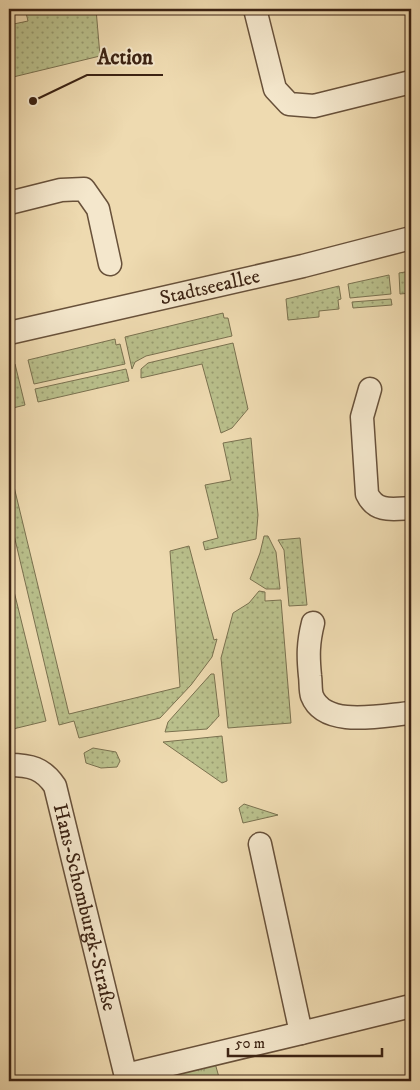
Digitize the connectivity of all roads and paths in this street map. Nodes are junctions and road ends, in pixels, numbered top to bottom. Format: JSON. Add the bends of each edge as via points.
{"nodes":[{"id":1,"x":255,"y":9,"type":"edge"},
{"id":2,"x":411,"y":82,"type":"edge"},
{"id":3,"x":9,"y":203,"type":"edge"},
{"id":4,"x":411,"y":238,"type":"edge"},
{"id":5,"x":110,"y":264,"type":"dead end"},
{"id":6,"x":9,"y":333,"type":"edge"},
{"id":7,"x":370,"y":389,"type":"dead end"},
{"id":8,"x":411,"y":508,"type":"edge"},
{"id":9,"x":313,"y":623,"type":"dead end"},
{"id":10,"x":411,"y":713,"type":"edge"},
{"id":11,"x":9,"y":765,"type":"edge"},
{"id":12,"x":260,"y":844,"type":"dead end"},
{"id":13,"x":411,"y":1006,"type":"edge"},
{"id":14,"x":301,"y":1033,"type":"junction"},
{"id":15,"x":126,"y":1078,"type":"edge"}],
"edges":[{"from":1,"to":2,"type":"street","via":[[275,89],[289,104],[314,106]]},
{"from":3,"to":5,"type":"street","via":[[67,189],[84,189],[98,209]]},
{"from":4,"to":6,"type":"street","name":"Stadtseeallee"},
{"from":7,"to":8,"type":"street","via":[[362,417],[366,494],[378,507]]},
{"from":9,"to":10,"type":"street","via":[[308,646],[312,695],[320,708],[331,715],[347,718]]},
{"from":11,"to":15,"type":"street","name":"Hans-Schomburgk-Straße","via":[[32,766],[47,773],[56,786]]},
{"from":12,"to":14,"type":"street"},
{"from":13,"to":14,"type":"street"},
{"from":14,"to":15,"type":"street"}]}
